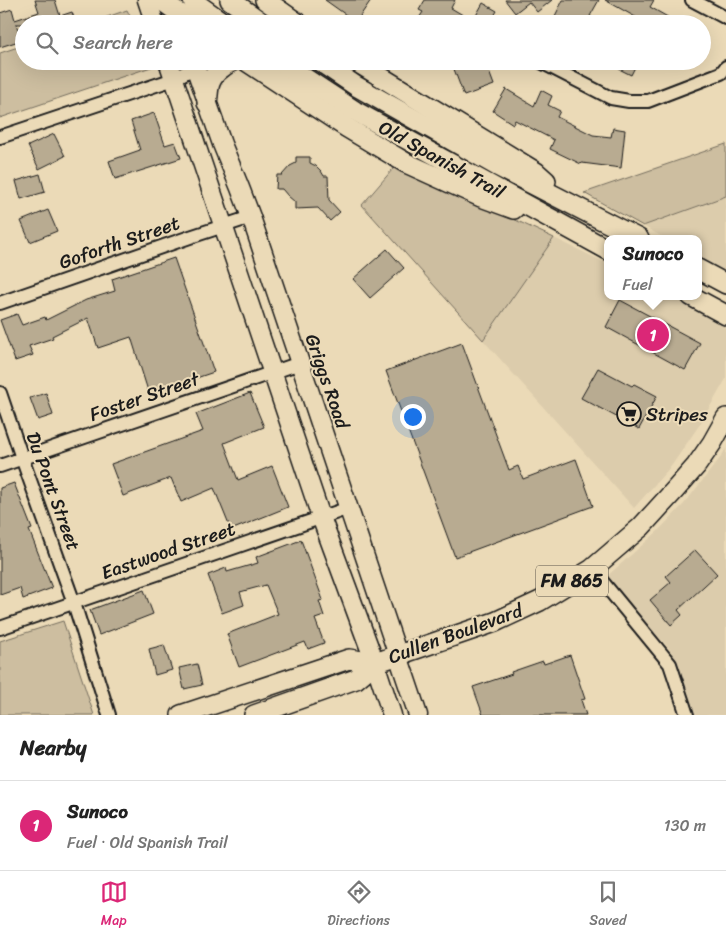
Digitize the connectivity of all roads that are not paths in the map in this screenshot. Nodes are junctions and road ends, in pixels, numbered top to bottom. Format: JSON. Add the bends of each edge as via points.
{"nodes":[{"id":1,"x":147,"y":0,"type":"edge"},
{"id":2,"x":161,"y":0,"type":"edge"},
{"id":3,"x":230,"y":0,"type":"edge"},
{"id":4,"x":265,"y":0,"type":"edge"},
{"id":5,"x":692,"y":0,"type":"edge"},
{"id":6,"x":193,"y":1,"type":"edge"},
{"id":7,"x":176,"y":12,"type":"edge"},
{"id":8,"x":152,"y":15,"type":"edge"},
{"id":9,"x":212,"y":15,"type":"edge"},
{"id":10,"x":251,"y":15,"type":"edge"},
{"id":11,"x":286,"y":15,"type":"edge"},
{"id":12,"x":726,"y":18,"type":"edge"},
{"id":13,"x":726,"y":67,"type":"edge"},
{"id":14,"x":171,"y":70,"type":"edge"},
{"id":15,"x":186,"y":70,"type":"edge"},
{"id":16,"x":196,"y":70,"type":"edge"},
{"id":17,"x":220,"y":70,"type":"edge"},
{"id":18,"x":260,"y":70,"type":"edge"},
{"id":19,"x":292,"y":70,"type":"edge"},
{"id":20,"x":332,"y":70,"type":"edge"},
{"id":21,"x":370,"y":70,"type":"edge"},
{"id":22,"x":557,"y":70,"type":"edge"},
{"id":23,"x":174,"y":79,"type":"junction"},
{"id":24,"x":207,"y":104,"type":"junction"},
{"id":25,"x":0,"y":137,"type":"edge"},
{"id":26,"x":577,"y":207,"type":"junction"},
{"id":27,"x":251,"y":217,"type":"junction"},
{"id":28,"x":551,"y":219,"type":"junction"},
{"id":29,"x":223,"y":226,"type":"junction"},
{"id":30,"x":571,"y":230,"type":"junction"},
{"id":31,"x":631,"y":235,"type":"edge"},
{"id":32,"x":604,"y":248,"type":"edge"},
{"id":33,"x":702,"y":271,"type":"edge"},
{"id":34,"x":726,"y":284,"type":"edge"},
{"id":35,"x":698,"y":300,"type":"edge"},
{"id":36,"x":0,"y":303,"type":"edge"},
{"id":37,"x":726,"y":315,"type":"edge"},
{"id":38,"x":300,"y":363,"type":"junction"},
{"id":39,"x":272,"y":372,"type":"junction"},
{"id":40,"x":0,"y":393,"type":"edge"},
{"id":41,"x":726,"y":418,"type":"edge"},
{"id":42,"x":22,"y":458,"type":"junction"},
{"id":43,"x":0,"y":466,"type":"edge"},
{"id":44,"x":349,"y":508,"type":"junction"},
{"id":45,"x":321,"y":517,"type":"junction"},
{"id":46,"x":592,"y":569,"type":"junction"},
{"id":47,"x":74,"y":603,"type":"junction"},
{"id":48,"x":0,"y":628,"type":"edge"},
{"id":49,"x":398,"y":654,"type":"junction"},
{"id":50,"x":375,"y":663,"type":"junction"},
{"id":51,"x":109,"y":715,"type":"edge"},
{"id":52,"x":181,"y":715,"type":"edge"},
{"id":53,"x":254,"y":715,"type":"edge"},
{"id":54,"x":392,"y":715,"type":"edge"},
{"id":55,"x":418,"y":715,"type":"edge"},
{"id":56,"x":687,"y":715,"type":"edge"}],
"edges":[{"from":1,"to":8,"type":"main road"},
{"from":2,"to":7,"type":"main road"},
{"from":3,"to":10,"type":"main road"},
{"from":4,"to":11,"type":"main road"},
{"from":5,"to":12,"type":"street"},
{"from":6,"to":9,"type":"main road"},
{"from":13,"to":22,"type":"street","via":[[721,73],[648,101],[611,98]]},
{"from":14,"to":23,"type":"main road"},
{"from":15,"to":23,"type":"street"},
{"from":16,"to":24,"type":"main road","name":"Griggs Road"},
{"from":17,"to":24,"type":"main road","via":[[209,85]]},
{"from":18,"to":28,"type":"main road","via":[[406,163],[481,197]]},
{"from":19,"to":28,"type":"main road","name":"Old Spanish Trail","via":[[355,111]]},
{"from":20,"to":26,"type":"main road","name":"Old Spanish Trail","via":[[497,166]]},
{"from":21,"to":26,"type":"main road","via":[[536,172]]},
{"from":23,"to":25,"type":"street"},
{"from":23,"to":29,"type":"main road"},
{"from":24,"to":27,"type":"main road","name":"Griggs Road"},
{"from":26,"to":30,"type":"main road"},
{"from":26,"to":31,"type":"main road","name":"Old Spanish Trail"},
{"from":27,"to":29,"type":"street","name":"Goforth Street"},
{"from":27,"to":38,"type":"main road","name":"Griggs Road"},
{"from":28,"to":30,"type":"main road","name":"Old Spanish Trail"},
{"from":29,"to":36,"type":"street","name":"Goforth Street"},
{"from":29,"to":39,"type":"main road"},
{"from":30,"to":32,"type":"main road","name":"Old Spanish Trail"},
{"from":33,"to":34,"type":"main road"},
{"from":35,"to":37,"type":"main road"},
{"from":38,"to":39,"type":"street","name":"Foster Street"},
{"from":38,"to":44,"type":"main road","name":"Griggs Road"},
{"from":39,"to":42,"type":"street","name":"Foster Street"},
{"from":39,"to":45,"type":"main road"},
{"from":40,"to":42,"type":"street","name":"Du Pont Street"},
{"from":41,"to":46,"type":"main road","name":"Cullen Boulevard","number":"FM 865","via":[[696,466],[674,491],[641,527]]},
{"from":42,"to":43,"type":"street","name":"Foster Street"},
{"from":42,"to":47,"type":"street","name":"Du Pont Street"},
{"from":44,"to":45,"type":"street","name":"Eastwood Street"},
{"from":44,"to":49,"type":"main road","name":"Griggs Road"},
{"from":45,"to":47,"type":"street","name":"Eastwood Street"},
{"from":45,"to":50,"type":"main road"},
{"from":46,"to":49,"type":"main road","name":"Cullen Boulevard","number":"FM 865","via":[[540,601],[495,622]]},
{"from":46,"to":56,"type":"street","via":[[670,664]]},
{"from":47,"to":48,"type":"street","name":"Eastwood Street"},
{"from":47,"to":51,"type":"street","name":"Du Pont Street"},
{"from":49,"to":50,"type":"main road","name":"Cullen Boulevard","number":"FM 865"},
{"from":49,"to":55,"type":"main road","name":"Griggs Road"},
{"from":50,"to":52,"type":"main road","name":"Cullen Boulevard","via":[[349,659]]},
{"from":50,"to":53,"type":"main road","name":"Cullen Boulevard","number":"FM 865","via":[[356,679]]},
{"from":50,"to":54,"type":"main road"}]}
